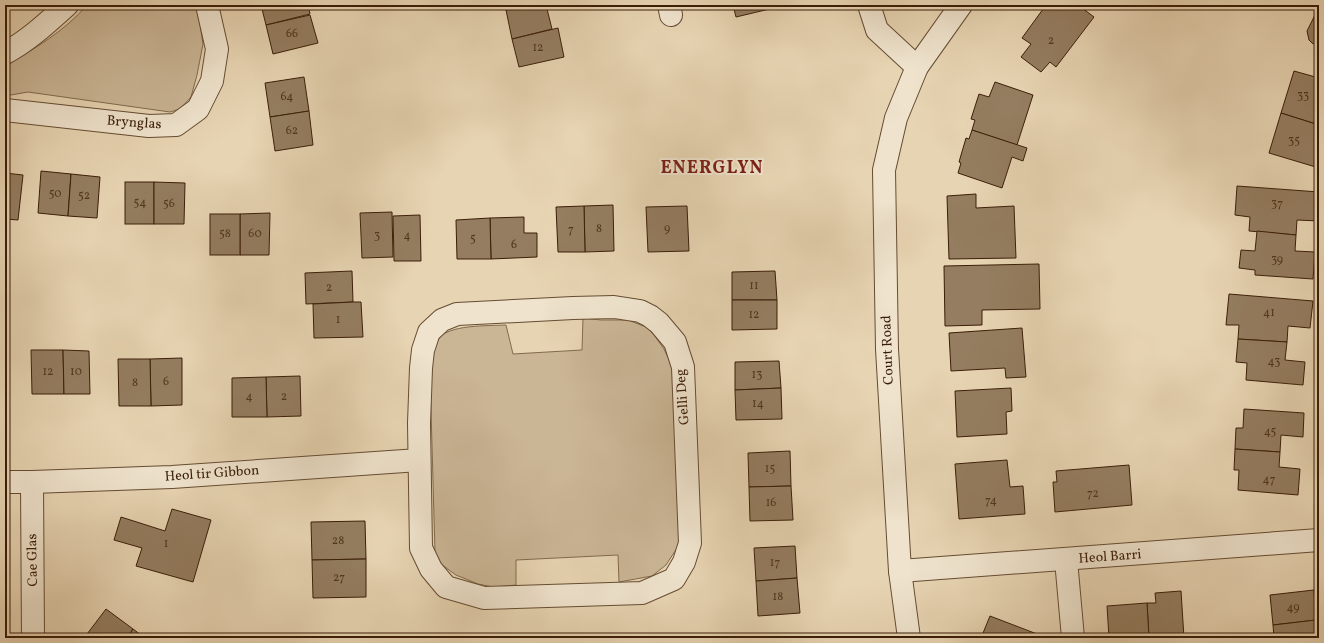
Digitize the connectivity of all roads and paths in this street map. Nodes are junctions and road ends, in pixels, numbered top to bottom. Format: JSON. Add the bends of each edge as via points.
{"nodes":[{"id":1,"x":67,"y":5,"type":"edge"},
{"id":2,"x":207,"y":5,"type":"edge"},
{"id":3,"x":869,"y":5,"type":"edge"},
{"id":4,"x":961,"y":5,"type":"edge"},
{"id":5,"x":5,"y":53,"type":"edge"},
{"id":6,"x":917,"y":67,"type":"junction"},
{"id":7,"x":5,"y":110,"type":"edge"},
{"id":8,"x":420,"y":460,"type":"junction"},
{"id":9,"x":5,"y":482,"type":"edge"},
{"id":10,"x":32,"y":482,"type":"junction"},
{"id":11,"x":1319,"y":540,"type":"edge"},
{"id":12,"x":1066,"y":560,"type":"junction"},
{"id":13,"x":900,"y":571,"type":"junction"},
{"id":14,"x":33,"y":638,"type":"edge"},
{"id":15,"x":909,"y":638,"type":"edge"},
{"id":16,"x":1072,"y":638,"type":"edge"}],
"edges":[{"from":1,"to":5,"type":"street"},
{"from":2,"to":7,"type":"street","name":"Brynglas","via":[[217,49],[212,81],[198,109],[176,125],[149,126]]},
{"from":3,"to":6,"type":"street","via":[[877,30]]},
{"from":4,"to":6,"type":"street","name":"Court Road"},
{"from":6,"to":13,"type":"street","name":"Court Road","via":[[896,118],[884,170],[887,349]]},
{"from":8,"to":8,"type":"street","name":"Gelli Deg","via":[[423,350],[430,332],[442,320],[457,314],[573,308],[614,307],[640,311],[659,323],[675,342],[683,367],[690,543],[684,562],[674,579],[642,593],[484,598],[446,587],[431,569],[421,548]]},
{"from":8,"to":10,"type":"street","name":"Heol tir Gibbon","via":[[172,477]]},
{"from":9,"to":10,"type":"street","name":"Heol tir Gibbon"},
{"from":10,"to":14,"type":"street","name":"Cae Glas"},
{"from":11,"to":12,"type":"street","name":"Heol Barri"},
{"from":12,"to":13,"type":"street","name":"Heol Barri"},
{"from":12,"to":16,"type":"street"},
{"from":13,"to":15,"type":"street","name":"Court Road"}]}
